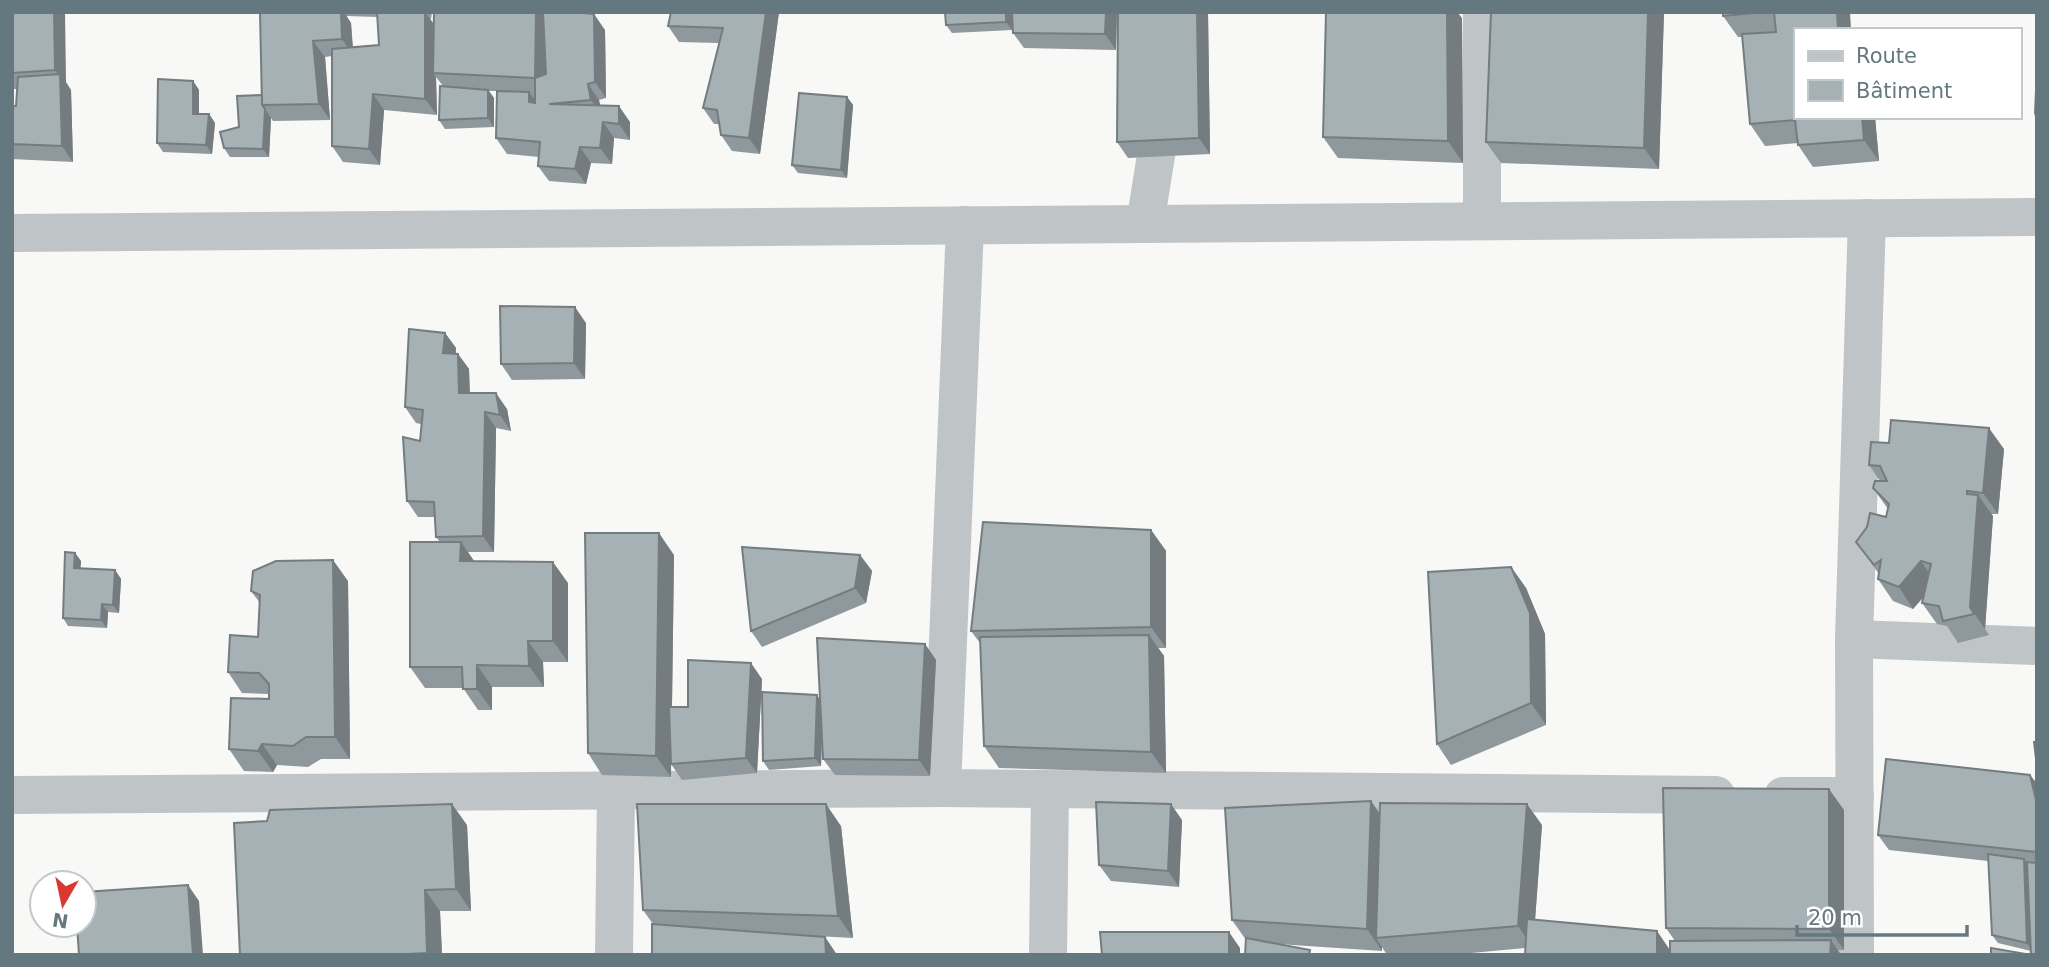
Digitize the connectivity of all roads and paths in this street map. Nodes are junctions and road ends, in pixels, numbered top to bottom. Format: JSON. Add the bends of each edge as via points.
{"nodes":[{"id":1,"x":1179,"y":12,"type":"edge"},
{"id":2,"x":1482,"y":12,"type":"edge"},
{"id":3,"x":2037,"y":217,"type":"edge"},
{"id":4,"x":1867,"y":218,"type":"junction"},
{"id":5,"x":1482,"y":221,"type":"junction"},
{"id":6,"x":1145,"y":224,"type":"junction"},
{"id":7,"x":965,"y":225,"type":"junction"},
{"id":8,"x":12,"y":233,"type":"edge"},
{"id":9,"x":1854,"y":639,"type":"junction"},
{"id":10,"x":2037,"y":646,"type":"edge"},
{"id":11,"x":942,"y":788,"type":"junction"},
{"id":12,"x":1049,"y":789,"type":"junction"},
{"id":13,"x":616,"y":791,"type":"junction"},
{"id":14,"x":12,"y":795,"type":"edge"},
{"id":15,"x":1855,"y":796,"type":"junction"},
{"id":16,"x":614,"y":955,"type":"edge"},
{"id":17,"x":1048,"y":955,"type":"edge"},
{"id":18,"x":1855,"y":955,"type":"edge"}],
"edges":[{"from":1,"to":6,"type":"street"},
{"from":2,"to":5,"type":"street"},
{"from":3,"to":4,"type":"street"},
{"from":4,"to":5,"type":"street"},
{"from":4,"to":9,"type":"street"},
{"from":5,"to":6,"type":"street"},
{"from":6,"to":7,"type":"street"},
{"from":7,"to":8,"type":"street"},
{"from":7,"to":11,"type":"street"},
{"from":9,"to":10,"type":"street"},
{"from":9,"to":15,"type":"street"},
{"from":11,"to":12,"type":"street"},
{"from":11,"to":13,"type":"street"},
{"from":12,"to":15,"type":"street"},
{"from":12,"to":17,"type":"street"},
{"from":13,"to":14,"type":"street"},
{"from":13,"to":16,"type":"street"},
{"from":15,"to":18,"type":"street"}]}
